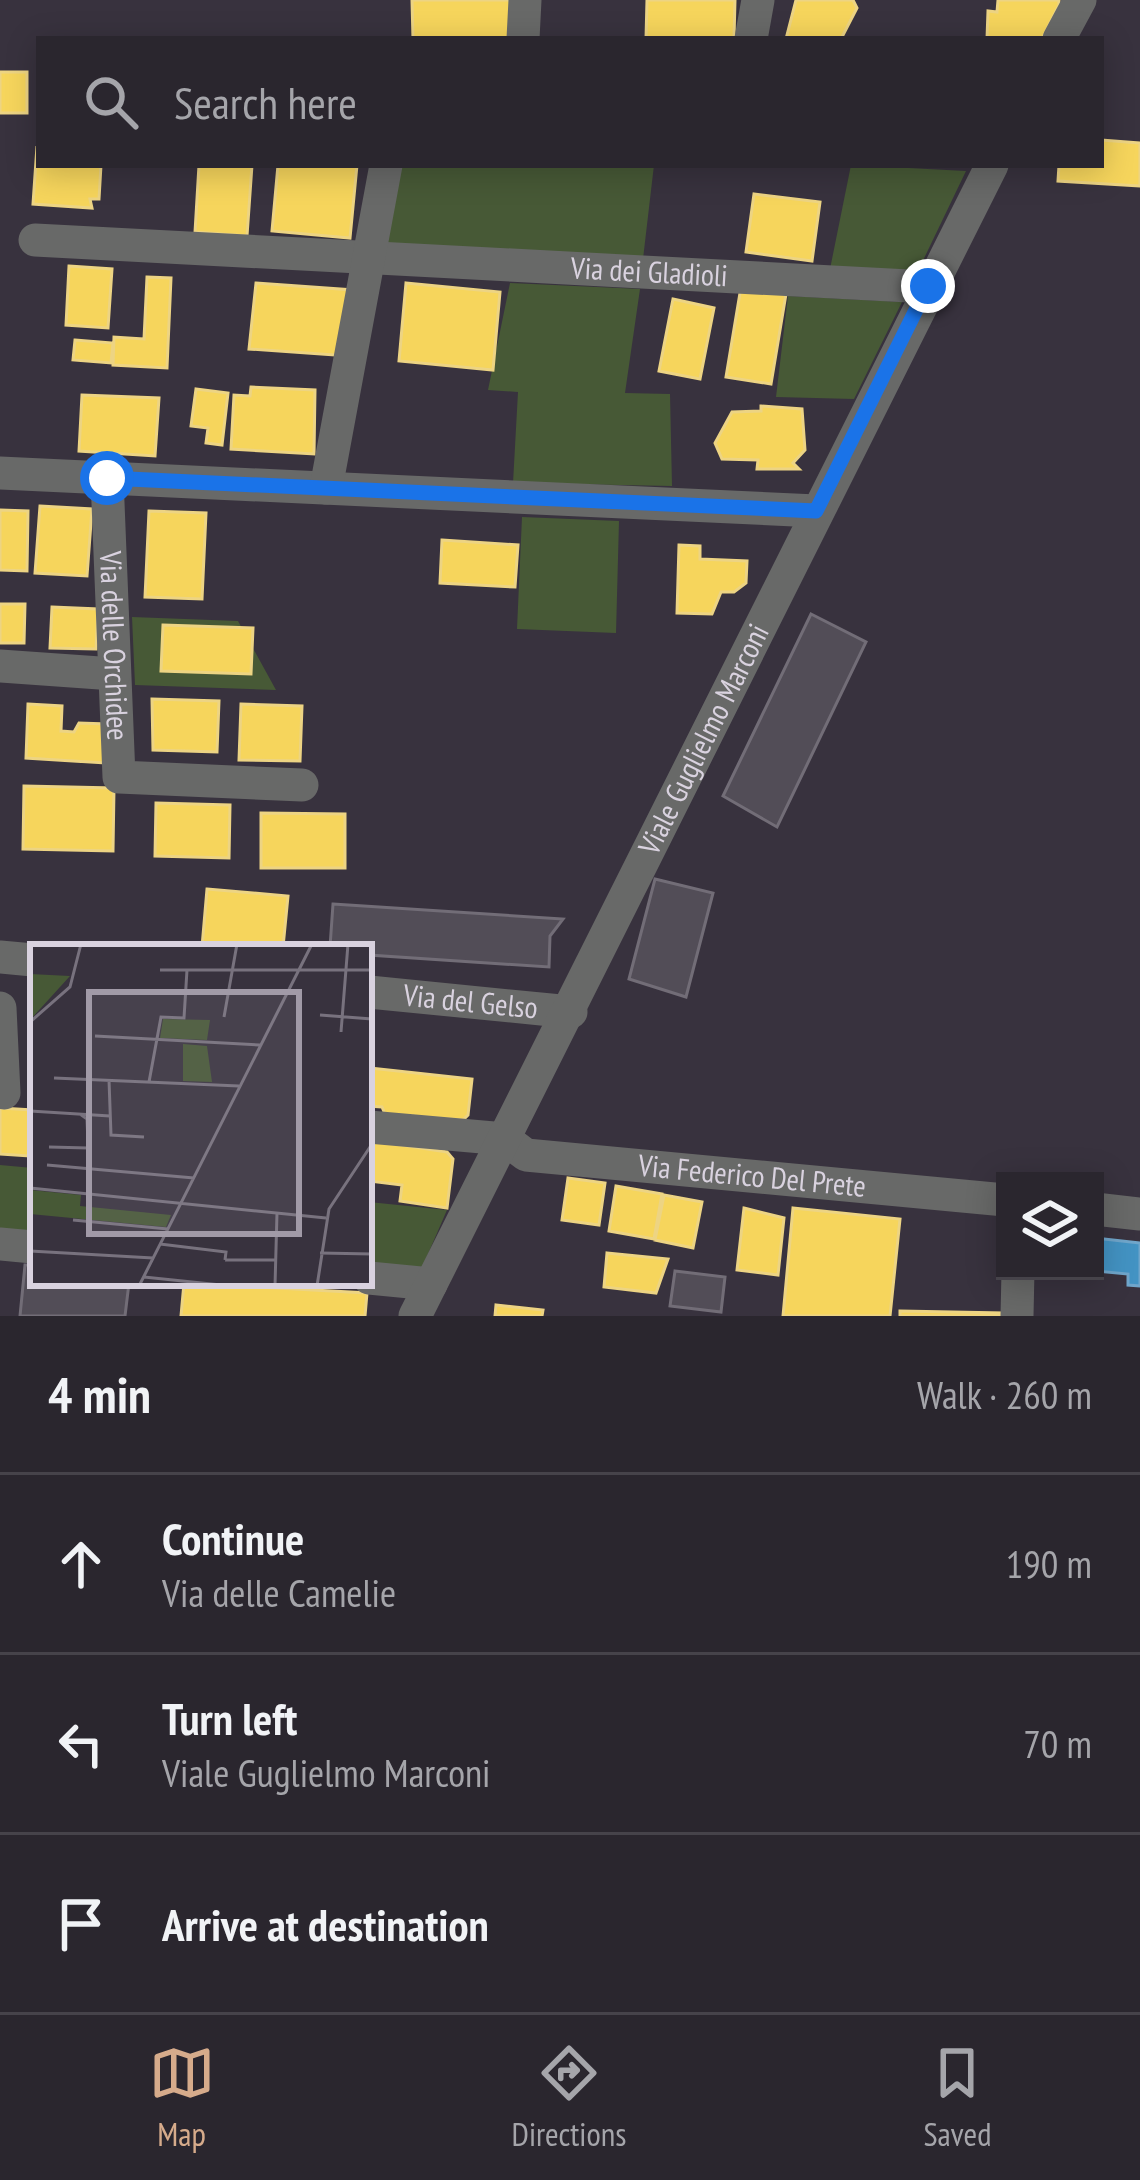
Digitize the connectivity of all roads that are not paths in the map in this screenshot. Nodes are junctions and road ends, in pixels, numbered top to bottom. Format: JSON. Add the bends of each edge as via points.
{"nodes":[{"id":1,"x":525,"y":0,"type":"edge"},
{"id":2,"x":758,"y":0,"type":"edge"},
{"id":3,"x":1080,"y":0,"type":"edge"},
{"id":4,"x":523,"y":36,"type":"edge"},
{"id":5,"x":752,"y":36,"type":"edge"},
{"id":6,"x":1061,"y":36,"type":"edge"},
{"id":7,"x":385,"y":168,"type":"edge"},
{"id":8,"x":990,"y":168,"type":"edge"},
{"id":9,"x":35,"y":240,"type":"dead end"},
{"id":10,"x":369,"y":258,"type":"junction"},
{"id":11,"x":928,"y":286,"type":"junction"},
{"id":12,"x":0,"y":473,"type":"edge"},
{"id":13,"x":107,"y":478,"type":"junction"},
{"id":14,"x":326,"y":488,"type":"junction"},
{"id":15,"x":816,"y":511,"type":"junction"},
{"id":16,"x":0,"y":666,"type":"edge"},
{"id":17,"x":115,"y":674,"type":"junction"},
{"id":18,"x":302,"y":785,"type":"dead end"},
{"id":19,"x":0,"y":957,"type":"edge"},
{"id":20,"x":30,"y":960,"type":"edge"},
{"id":21,"x":372,"y":992,"type":"edge"},
{"id":22,"x":0,"y":1008,"type":"edge"},
{"id":23,"x":571,"y":1012,"type":"junction"},
{"id":24,"x":12,"y":1094,"type":"edge"},
{"id":25,"x":372,"y":1126,"type":"edge"},
{"id":26,"x":505,"y":1139,"type":"junction"},
{"id":27,"x":996,"y":1199,"type":"edge"},
{"id":28,"x":1104,"y":1210,"type":"edge"},
{"id":29,"x":1140,"y":1214,"type":"edge"},
{"id":30,"x":0,"y":1244,"type":"edge"},
{"id":31,"x":30,"y":1247,"type":"edge"},
{"id":32,"x":372,"y":1278,"type":"edge"},
{"id":33,"x":1018,"y":1280,"type":"edge"},
{"id":34,"x":431,"y":1284,"type":"junction"},
{"id":35,"x":415,"y":1316,"type":"edge"},
{"id":36,"x":1017,"y":1316,"type":"edge"}],
"edges":[{"from":1,"to":4,"type":"street"},
{"from":2,"to":5,"type":"street"},
{"from":3,"to":6,"type":"street"},
{"from":7,"to":10,"type":"street"},
{"from":8,"to":11,"type":"street","name":"Viale Guglielmo Marconi"},
{"from":9,"to":10,"type":"street","name":"Via dei Gladioli"},
{"from":10,"to":11,"type":"street","name":"Via dei Gladioli"},
{"from":10,"to":14,"type":"street"},
{"from":11,"to":15,"type":"street","name":"Viale Guglielmo Marconi"},
{"from":12,"to":13,"type":"street"},
{"from":13,"to":14,"type":"street"},
{"from":13,"to":17,"type":"street","name":"Via delle Orchidee"},
{"from":14,"to":15,"type":"street"},
{"from":15,"to":23,"type":"street","name":"Viale Guglielmo Marconi"},
{"from":16,"to":17,"type":"street"},
{"from":17,"to":18,"type":"street","name":"Via delle Orchidee","via":[[119,777]]},
{"from":19,"to":20,"type":"street"},
{"from":21,"to":23,"type":"street","name":"Via del Gelso"},
{"from":22,"to":24,"type":"street"},
{"from":23,"to":26,"type":"street","name":"Viale Guglielmo Marconi"},
{"from":25,"to":26,"type":"street","name":"Via Federico Del Prete"},
{"from":26,"to":27,"type":"street","name":"Via Federico Del Prete","via":[[526,1155]]},
{"from":26,"to":34,"type":"street","name":"Viale Guglielmo Marconi"},
{"from":28,"to":29,"type":"street"},
{"from":30,"to":31,"type":"street"},
{"from":32,"to":34,"type":"street"},
{"from":33,"to":36,"type":"street"},
{"from":34,"to":35,"type":"street","name":"Viale Guglielmo Marconi"}]}
